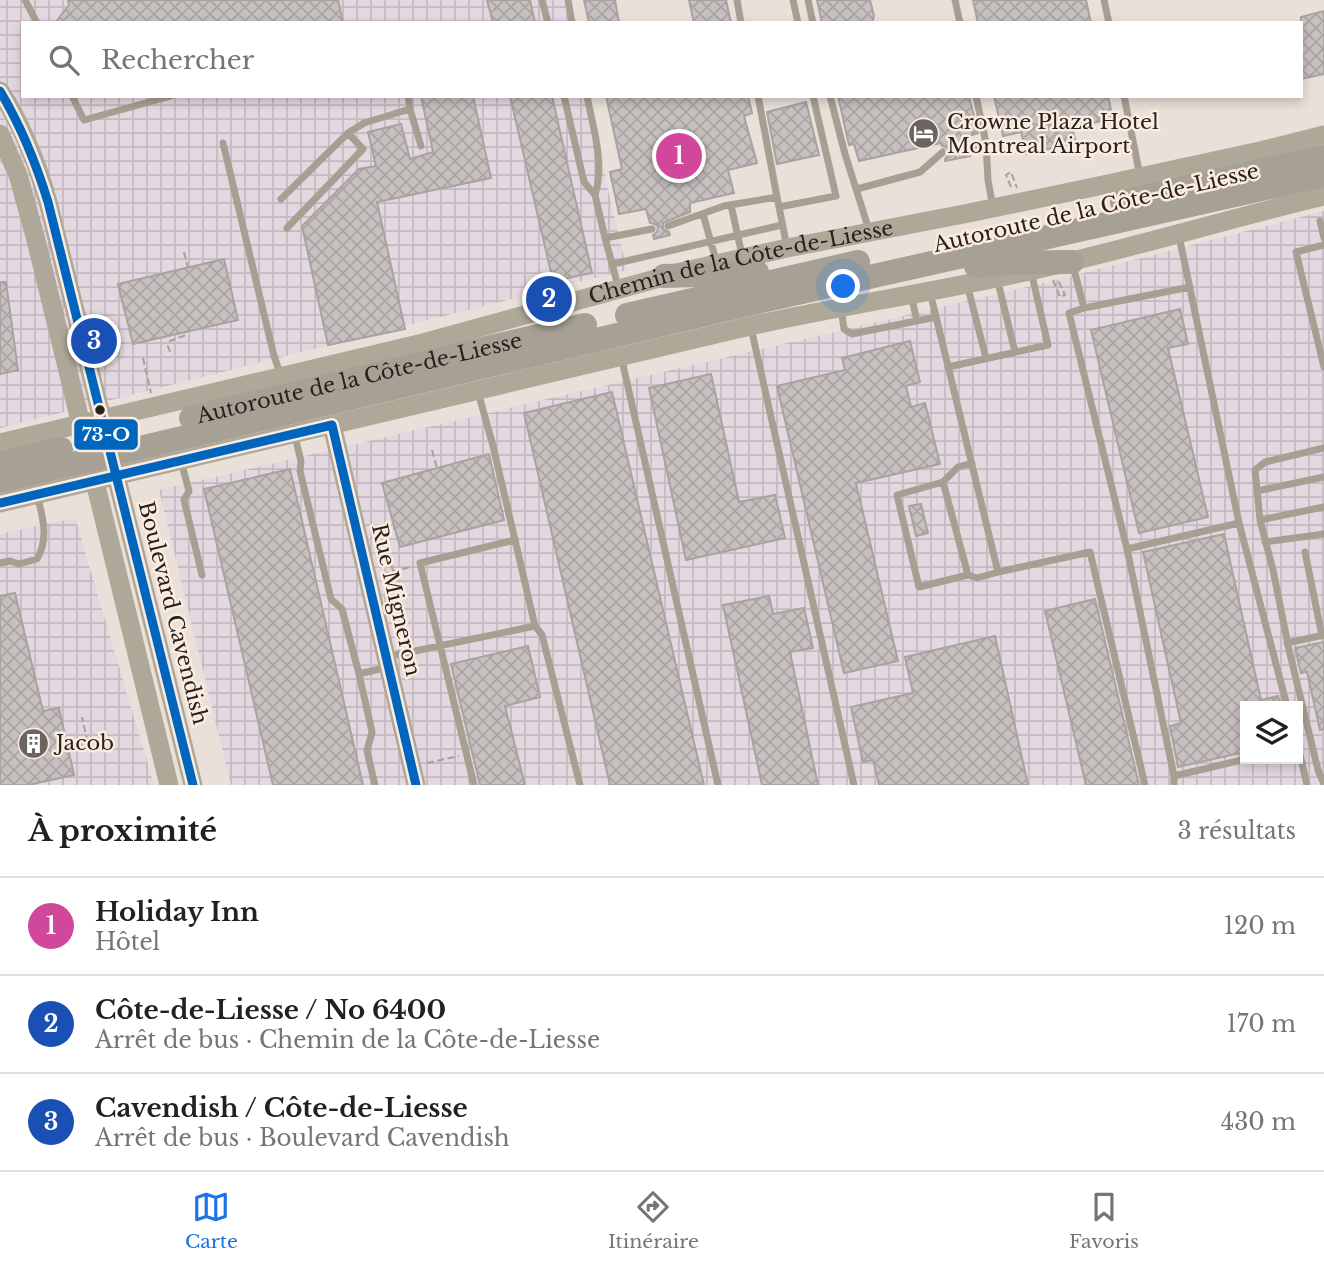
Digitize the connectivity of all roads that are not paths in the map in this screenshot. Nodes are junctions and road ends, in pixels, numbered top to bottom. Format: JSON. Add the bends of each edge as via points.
{"nodes":[{"id":1,"x":26,"y":0,"type":"edge"},
{"id":2,"x":542,"y":0,"type":"edge"},
{"id":3,"x":568,"y":0,"type":"edge"},
{"id":4,"x":737,"y":0,"type":"edge"},
{"id":5,"x":793,"y":0,"type":"edge"},
{"id":6,"x":808,"y":0,"type":"edge"},
{"id":7,"x":955,"y":0,"type":"edge"},
{"id":8,"x":1104,"y":0,"type":"edge"},
{"id":9,"x":36,"y":21,"type":"edge"},
{"id":10,"x":547,"y":21,"type":"edge"},
{"id":11,"x":572,"y":21,"type":"edge"},
{"id":12,"x":741,"y":21,"type":"edge"},
{"id":13,"x":798,"y":21,"type":"edge"},
{"id":14,"x":813,"y":21,"type":"edge"},
{"id":15,"x":960,"y":21,"type":"edge"},
{"id":16,"x":1109,"y":21,"type":"edge"},
{"id":17,"x":0,"y":91,"type":"edge"},
{"id":18,"x":73,"y":98,"type":"edge"},
{"id":19,"x":164,"y":98,"type":"edge"},
{"id":20,"x":408,"y":98,"type":"edge"},
{"id":21,"x":564,"y":98,"type":"edge"},
{"id":22,"x":587,"y":98,"type":"edge"},
{"id":23,"x":758,"y":98,"type":"edge"},
{"id":24,"x":813,"y":98,"type":"edge"},
{"id":25,"x":831,"y":98,"type":"edge"},
{"id":26,"x":976,"y":98,"type":"edge"},
{"id":27,"x":1124,"y":98,"type":"edge"},
{"id":28,"x":410,"y":109,"type":"junction"},
{"id":29,"x":348,"y":133,"type":"junction"},
{"id":30,"x":0,"y":134,"type":"edge"},
{"id":31,"x":1324,"y":135,"type":"edge"},
{"id":32,"x":223,"y":143,"type":"dead end"},
{"id":33,"x":986,"y":143,"type":"junction"},
{"id":34,"x":421,"y":146,"type":"dead end"},
{"id":35,"x":968,"y":147,"type":"dead end"},
{"id":36,"x":943,"y":152,"type":"dead end"},
{"id":37,"x":1324,"y":157,"type":"edge"},
{"id":38,"x":1324,"y":175,"type":"edge"},
{"id":39,"x":1140,"y":177,"type":"junction"},
{"id":40,"x":857,"y":189,"type":"junction"},
{"id":41,"x":595,"y":195,"type":"junction"},
{"id":42,"x":1324,"y":196,"type":"edge"},
{"id":43,"x":777,"y":197,"type":"junction"},
{"id":44,"x":281,"y":199,"type":"dead end"},
{"id":45,"x":731,"y":205,"type":"junction"},
{"id":46,"x":779,"y":207,"type":"junction"},
{"id":47,"x":993,"y":208,"type":"junction"},
{"id":48,"x":703,"y":214,"type":"junction"},
{"id":49,"x":1320,"y":221,"type":"dead end"},
{"id":50,"x":782,"y":225,"type":"junction"},
{"id":51,"x":668,"y":226,"type":"dead end"},
{"id":52,"x":287,"y":228,"type":"dead end"},
{"id":53,"x":652,"y":229,"type":"dead end"},
{"id":54,"x":869,"y":232,"type":"junction"},
{"id":55,"x":1178,"y":233,"type":"junction"},
{"id":56,"x":737,"y":236,"type":"junction"},
{"id":57,"x":605,"y":238,"type":"junction"},
{"id":58,"x":1324,"y":238,"type":"edge"},
{"id":59,"x":710,"y":242,"type":"junction"},
{"id":60,"x":1324,"y":245,"type":"edge"},
{"id":61,"x":787,"y":248,"type":"junction"},
{"id":62,"x":743,"y":258,"type":"junction"},
{"id":63,"x":1072,"y":262,"type":"junction"},
{"id":64,"x":613,"y":264,"type":"junction"},
{"id":65,"x":717,"y":264,"type":"junction"},
{"id":66,"x":863,"y":269,"type":"junction"},
{"id":67,"x":1031,"y":271,"type":"junction"},
{"id":68,"x":664,"y":276,"type":"junction"},
{"id":69,"x":997,"y":278,"type":"junction"},
{"id":70,"x":967,"y":284,"type":"junction"},
{"id":71,"x":1190,"y":286,"type":"junction"},
{"id":72,"x":619,"y":290,"type":"junction"},
{"id":73,"x":920,"y":293,"type":"junction"},
{"id":74,"x":840,"y":307,"type":"junction"},
{"id":75,"x":1084,"y":308,"type":"junction"},
{"id":76,"x":936,"y":317,"type":"junction"},
{"id":77,"x":917,"y":321,"type":"junction"},
{"id":78,"x":750,"y":326,"type":"junction"},
{"id":79,"x":1015,"y":352,"type":"junction"},
{"id":80,"x":621,"y":356,"type":"junction"},
{"id":81,"x":986,"y":358,"type":"junction"},
{"id":82,"x":948,"y":367,"type":"junction"},
{"id":83,"x":1324,"y":367,"type":"edge"},
{"id":84,"x":281,"y":377,"type":"junction"},
{"id":85,"x":477,"y":390,"type":"junction"},
{"id":86,"x":332,"y":425,"type":"junction"},
{"id":87,"x":295,"y":433,"type":"junction"},
{"id":88,"x":135,"y":441,"type":"junction"},
{"id":89,"x":0,"y":443,"type":"edge"},
{"id":90,"x":1324,"y":448,"type":"edge"},
{"id":91,"x":62,"y":458,"type":"junction"},
{"id":92,"x":181,"y":460,"type":"junction"},
{"id":93,"x":972,"y":463,"type":"junction"},
{"id":94,"x":0,"y":464,"type":"edge"},
{"id":95,"x":1324,"y":477,"type":"edge"},
{"id":96,"x":0,"y":481,"type":"edge"},
{"id":97,"x":943,"y":482,"type":"junction"},
{"id":98,"x":1257,"y":491,"type":"junction"},
{"id":99,"x":36,"y":494,"type":"junction"},
{"id":100,"x":0,"y":503,"type":"edge"},
{"id":101,"x":1324,"y":508,"type":"edge"},
{"id":102,"x":1260,"y":520,"type":"junction"},
{"id":103,"x":1239,"y":523,"type":"junction"},
{"id":104,"x":1324,"y":534,"type":"edge"},
{"id":105,"x":515,"y":540,"type":"junction"},
{"id":106,"x":1265,"y":542,"type":"junction"},
{"id":107,"x":1127,"y":549,"type":"junction"},
{"id":108,"x":1305,"y":552,"type":"dead end"},
{"id":109,"x":0,"y":563,"type":"edge"},
{"id":110,"x":998,"y":572,"type":"junction"},
{"id":111,"x":202,"y":575,"type":"dead end"},
{"id":112,"x":968,"y":575,"type":"junction"},
{"id":113,"x":536,"y":626,"type":"junction"},
{"id":114,"x":1323,"y":636,"type":"edge"},
{"id":115,"x":1287,"y":643,"type":"junction"},
{"id":116,"x":441,"y":647,"type":"junction"},
{"id":117,"x":388,"y":662,"type":"junction"},
{"id":118,"x":359,"y":674,"type":"junction"},
{"id":119,"x":1286,"y":701,"type":"edge"},
{"id":120,"x":1240,"y":760,"type":"edge"},
{"id":121,"x":1302,"y":764,"type":"edge"},
{"id":122,"x":1174,"y":776,"type":"junction"},
{"id":123,"x":1324,"y":784,"type":"edge"},
{"id":124,"x":169,"y":785,"type":"edge"},
{"id":125,"x":193,"y":785,"type":"edge"},
{"id":126,"x":375,"y":785,"type":"edge"},
{"id":127,"x":416,"y":785,"type":"edge"},
{"id":128,"x":474,"y":785,"type":"edge"},
{"id":129,"x":580,"y":785,"type":"edge"},
{"id":130,"x":718,"y":785,"type":"edge"},
{"id":131,"x":854,"y":785,"type":"edge"},
{"id":132,"x":1145,"y":785,"type":"edge"},
{"id":133,"x":1174,"y":785,"type":"edge"},
{"id":134,"x":1307,"y":785,"type":"edge"}],
"edges":[{"from":1,"to":9,"type":"lane"},
{"from":2,"to":10,"type":"lane"},
{"from":3,"to":11,"type":"lane"},
{"from":4,"to":12,"type":"lane"},
{"from":5,"to":13,"type":"lane"},
{"from":6,"to":14,"type":"lane"},
{"from":7,"to":15,"type":"lane"},
{"from":8,"to":16,"type":"lane"},
{"from":17,"to":125,"type":"main road","name":"Boulevard Cavendish","via":[[42,179]]},
{"from":18,"to":19,"type":"lane","via":[[84,120]]},
{"from":20,"to":28,"type":"lane"},
{"from":21,"to":41,"type":"lane","via":[[584,182]]},
{"from":22,"to":41,"type":"lane","via":[[598,151]]},
{"from":23,"to":43,"type":"lane"},
{"from":24,"to":46,"type":"lane","via":[[836,196]]},
{"from":25,"to":40,"type":"lane"},
{"from":26,"to":33,"type":"lane"},
{"from":27,"to":39,"type":"lane"},
{"from":28,"to":29,"type":"lane","via":[[364,122]]},
{"from":28,"to":34,"type":"lane"},
{"from":29,"to":44,"type":"lane"},
{"from":29,"to":52,"type":"lane","via":[[363,149]]},
{"from":30,"to":124,"type":"main road","name":"Boulevard Cavendish","via":[[18,175],[35,236]]},
{"from":31,"to":39,"type":"main road","name":"Chemin de la Côte-de-Liesse"},
{"from":32,"to":84,"type":"lane"},
{"from":33,"to":35,"type":"lane"},
{"from":33,"to":47,"type":"lane"},
{"from":36,"to":40,"type":"lane","via":[[920,172]]},
{"from":37,"to":66,"type":"highway","name":"Autoroute de la Côte-de-Liesse"},
{"from":38,"to":66,"type":"highway","name":"Autoroute de la Côte-de-Liesse"},
{"from":39,"to":47,"type":"main road","name":"Chemin de la Côte-de-Liesse"},
{"from":40,"to":54,"type":"lane"},
{"from":41,"to":57,"type":"lane"},
{"from":42,"to":55,"type":"main road","name":"Chemin de la Côte-de-Liesse"},
{"from":43,"to":45,"type":"lane"},
{"from":43,"to":46,"type":"lane"},
{"from":45,"to":48,"type":"lane"},
{"from":45,"to":56,"type":"lane"},
{"from":46,"to":50,"type":"lane"},
{"from":47,"to":54,"type":"main road","name":"Chemin de la Côte-de-Liesse"},
{"from":48,"to":51,"type":"lane"},
{"from":48,"to":59,"type":"lane"},
{"from":49,"to":58,"type":"lane"},
{"from":50,"to":56,"type":"lane"},
{"from":50,"to":61,"type":"lane"},
{"from":53,"to":57,"type":"lane"},
{"from":54,"to":61,"type":"main road","name":"Chemin de la Côte-de-Liesse"},
{"from":55,"to":63,"type":"main road","name":"Chemin de la Côte-de-Liesse"},
{"from":55,"to":71,"type":"lane"},
{"from":56,"to":59,"type":"lane"},
{"from":56,"to":62,"type":"lane"},
{"from":57,"to":64,"type":"lane"},
{"from":59,"to":64,"type":"lane"},
{"from":59,"to":65,"type":"lane"},
{"from":60,"to":83,"type":"lane","via":[[1296,252]]},
{"from":61,"to":62,"type":"main road","name":"Chemin de la Côte-de-Liesse"},
{"from":62,"to":65,"type":"main road","name":"Chemin de la Côte-de-Liesse"},
{"from":63,"to":66,"type":"highway"},
{"from":63,"to":67,"type":"main road","name":"Chemin de la Côte-de-Liesse"},
{"from":63,"to":75,"type":"lane"},
{"from":64,"to":72,"type":"lane"},
{"from":65,"to":68,"type":"main road","name":"Chemin de la Côte-de-Liesse"},
{"from":66,"to":68,"type":"highway"},
{"from":66,"to":88,"type":"highway","name":"Autoroute de la Côte-de-Liesse"},
{"from":67,"to":69,"type":"main road","name":"Chemin de la Côte-de-Liesse"},
{"from":67,"to":79,"type":"lane","via":[[1048,345]]},
{"from":68,"to":72,"type":"main road","name":"Chemin de la Côte-de-Liesse"},
{"from":69,"to":70,"type":"main road","name":"Chemin de la Côte-de-Liesse"},
{"from":69,"to":79,"type":"lane"},
{"from":70,"to":73,"type":"main road","name":"Chemin de la Côte-de-Liesse"},
{"from":70,"to":81,"type":"lane"},
{"from":71,"to":75,"type":"lane"},
{"from":71,"to":103,"type":"lane"},
{"from":72,"to":84,"type":"main road","name":"Chemin de la Côte-de-Liesse"},
{"from":73,"to":74,"type":"main road","name":"Chemin de la Côte-de-Liesse"},
{"from":73,"to":76,"type":"lane"},
{"from":73,"to":77,"type":"lane"},
{"from":74,"to":77,"type":"lane","via":[[844,329],[852,334]]},
{"from":74,"to":78,"type":"main road","name":"Chemin de la Côte-de-Liesse"},
{"from":75,"to":107,"type":"lane","via":[[1069,313]]},
{"from":76,"to":77,"type":"lane"},
{"from":76,"to":82,"type":"lane"},
{"from":78,"to":80,"type":"main road","name":"Chemin de la Côte-de-Liesse"},
{"from":78,"to":131,"type":"lane"},
{"from":79,"to":81,"type":"lane"},
{"from":80,"to":85,"type":"main road","name":"Chemin de la Côte-de-Liesse"},
{"from":80,"to":130,"type":"lane"},
{"from":81,"to":82,"type":"lane"},
{"from":82,"to":93,"type":"lane"},
{"from":84,"to":88,"type":"main road","name":"Chemin de la Côte-de-Liesse"},
{"from":85,"to":86,"type":"main road","name":"Chemin de la Côte-de-Liesse"},
{"from":85,"to":105,"type":"lane"},
{"from":86,"to":87,"type":"main road","name":"Chemin de la Côte-de-Liesse"},
{"from":86,"to":117,"type":"main road","name":"Rue Migneron"},
{"from":87,"to":92,"type":"main road","name":"Chemin de la Côte-de-Liesse"},
{"from":87,"to":118,"type":"lane","via":[[331,599],[342,609]]},
{"from":88,"to":91,"type":"highway","name":"Chemin de la Côte-de-Liesse"},
{"from":88,"to":91,"type":"main road","name":"Chemin de la Côte-de-Liesse"},
{"from":88,"to":92,"type":"main road","name":"Chemin de la Côte-de-Liesse"},
{"from":89,"to":91,"type":"main road","name":"Chemin de la Côte-de-Liesse"},
{"from":90,"to":98,"type":"lane","via":[[1265,462],[1255,470]]},
{"from":91,"to":94,"type":"highway","name":"Chemin de la Côte-de-Liesse"},
{"from":91,"to":96,"type":"highway","name":"Chemin de la Côte-de-Liesse"},
{"from":91,"to":99,"type":"main road","name":"Chemin de la Côte-de-Liesse"},
{"from":92,"to":111,"type":"lane","via":[[189,491],[184,500]]},
{"from":93,"to":97,"type":"lane","via":[[958,467]]},
{"from":93,"to":110,"type":"lane"},
{"from":95,"to":98,"type":"lane"},
{"from":97,"to":112,"type":"lane"},
{"from":97,"to":112,"type":"lane","via":[[897,495],[919,587]]},
{"from":98,"to":102,"type":"lane"},
{"from":99,"to":100,"type":"main road","name":"Chemin de la Côte-de-Liesse"},
{"from":99,"to":109,"type":"lane","via":[[45,538],[42,552],[37,559],[19,564]]},
{"from":101,"to":102,"type":"lane"},
{"from":102,"to":106,"type":"lane"},
{"from":103,"to":107,"type":"lane"},
{"from":103,"to":119,"type":"lane"},
{"from":104,"to":106,"type":"lane"},
{"from":105,"to":113,"type":"lane"},
{"from":105,"to":116,"type":"lane","via":[[420,563]]},
{"from":106,"to":115,"type":"lane"},
{"from":107,"to":122,"type":"lane"},
{"from":108,"to":114,"type":"lane"},
{"from":110,"to":112,"type":"lane","via":[[977,578]]},
{"from":110,"to":132,"type":"lane","via":[[1090,552]]},
{"from":113,"to":116,"type":"lane"},
{"from":113,"to":129,"type":"lane"},
{"from":114,"to":115,"type":"lane"},
{"from":115,"to":123,"type":"lane"},
{"from":116,"to":117,"type":"lane"},
{"from":116,"to":128,"type":"lane"},
{"from":117,"to":118,"type":"lane"},
{"from":117,"to":127,"type":"main road","name":"Rue Migneron"},
{"from":118,"to":126,"type":"lane","via":[[373,732],[367,751]]},
{"from":120,"to":122,"type":"lane"},
{"from":121,"to":134,"type":"lane"},
{"from":122,"to":133,"type":"lane"}]}
